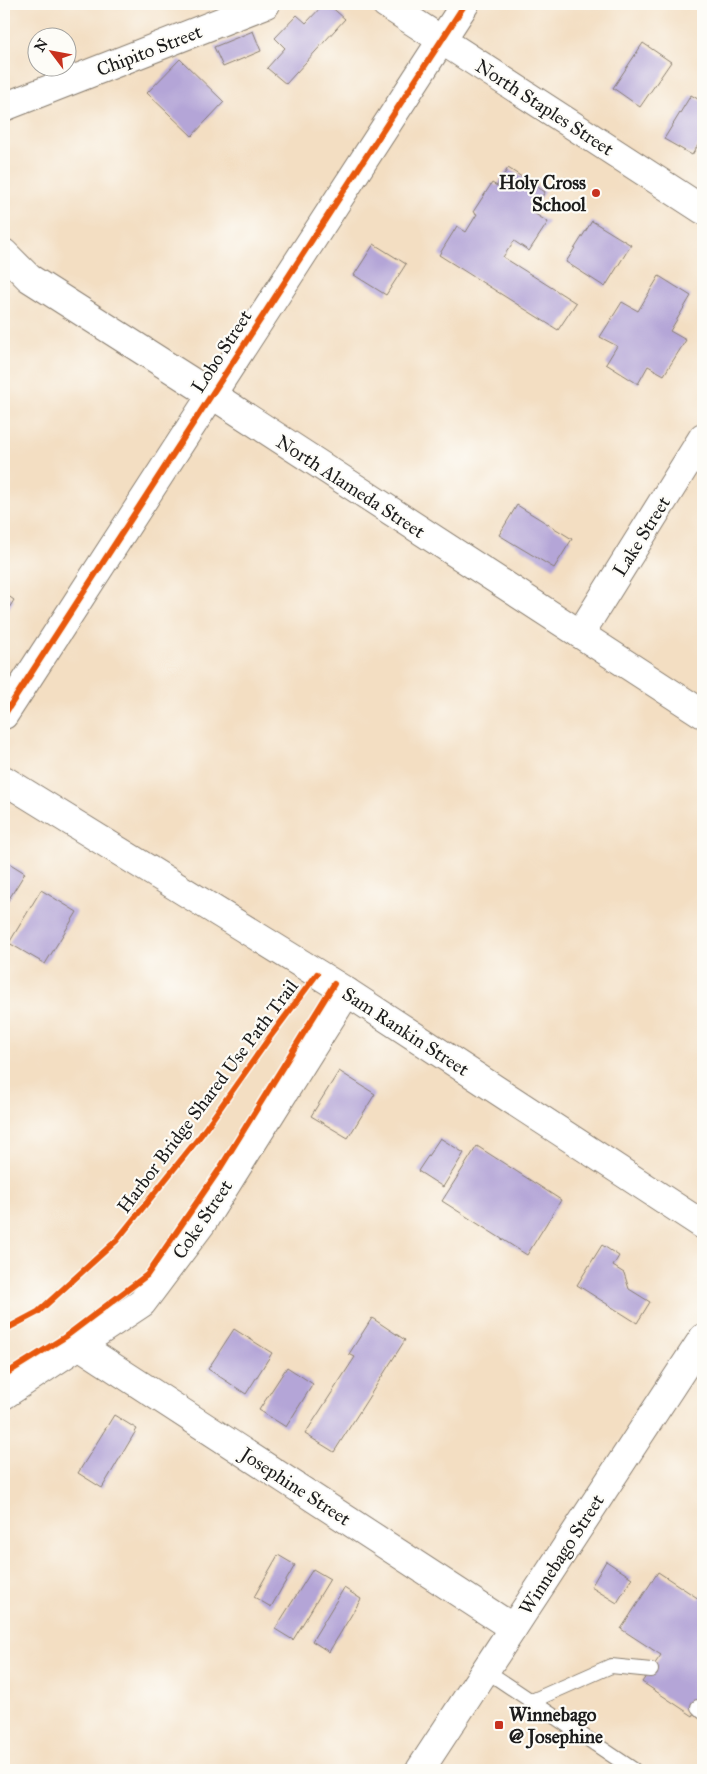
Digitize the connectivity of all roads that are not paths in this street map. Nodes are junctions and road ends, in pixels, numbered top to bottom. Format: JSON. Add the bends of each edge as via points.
{"nodes":[{"id":1,"x":266,"y":4,"type":"edge"},
{"id":2,"x":386,"y":4,"type":"edge"},
{"id":3,"x":465,"y":4,"type":"edge"},
{"id":4,"x":441,"y":39,"type":"junction"},
{"id":5,"x":4,"y":107,"type":"edge"},
{"id":6,"x":703,"y":210,"type":"edge"},
{"id":7,"x":4,"y":253,"type":"edge"},
{"id":8,"x":211,"y":394,"type":"junction"},
{"id":9,"x":703,"y":437,"type":"edge"},
{"id":10,"x":580,"y":634,"type":"junction"},
{"id":11,"x":703,"y":714,"type":"edge"},
{"id":12,"x":4,"y":715,"type":"edge"},
{"id":13,"x":4,"y":780,"type":"edge"},
{"id":14,"x":347,"y":992,"type":"junction"},
{"id":15,"x":703,"y":1225,"type":"edge"},
{"id":16,"x":703,"y":1338,"type":"edge"},
{"id":17,"x":79,"y":1345,"type":"junction"},
{"id":18,"x":4,"y":1395,"type":"edge"},
{"id":19,"x":513,"y":1628,"type":"junction"},
{"id":20,"x":485,"y":1670,"type":"junction"},
{"id":21,"x":651,"y":1670,"type":"dead end"},
{"id":22,"x":532,"y":1702,"type":"junction"},
{"id":23,"x":420,"y":1770,"type":"edge"},
{"id":24,"x":634,"y":1770,"type":"edge"}],
"edges":[{"from":1,"to":5,"type":"street","name":"Chipito Street"},
{"from":2,"to":4,"type":"street","name":"North Staples Street"},
{"from":3,"to":4,"type":"street","name":"Lobo Street"},
{"from":4,"to":6,"type":"street","name":"North Staples Street"},
{"from":4,"to":8,"type":"street","name":"Lobo Street"},
{"from":7,"to":8,"type":"street","name":"North Alameda Street","via":[[29,278]]},
{"from":8,"to":10,"type":"street","name":"North Alameda Street"},
{"from":8,"to":12,"type":"street","name":"Lobo Street"},
{"from":9,"to":10,"type":"street","name":"Lake Street"},
{"from":10,"to":11,"type":"street","name":"North Alameda Street"},
{"from":13,"to":14,"type":"street","name":"Sam Rankin Street"},
{"from":14,"to":15,"type":"street","name":"Sam Rankin Street"},
{"from":14,"to":17,"type":"street","name":"Coke Street","via":[[192,1238],[142,1303]]},
{"from":16,"to":19,"type":"street","name":"Winnebago Street"},
{"from":17,"to":18,"type":"street","name":"Coke Street"},
{"from":17,"to":19,"type":"street","name":"Josephine Street"},
{"from":19,"to":20,"type":"street","name":"Winnebago Street"},
{"from":20,"to":22,"type":"lane"},
{"from":20,"to":23,"type":"street","name":"Winnebago Street"},
{"from":21,"to":22,"type":"lane","via":[[611,1666]]},
{"from":22,"to":24,"type":"lane"}]}
